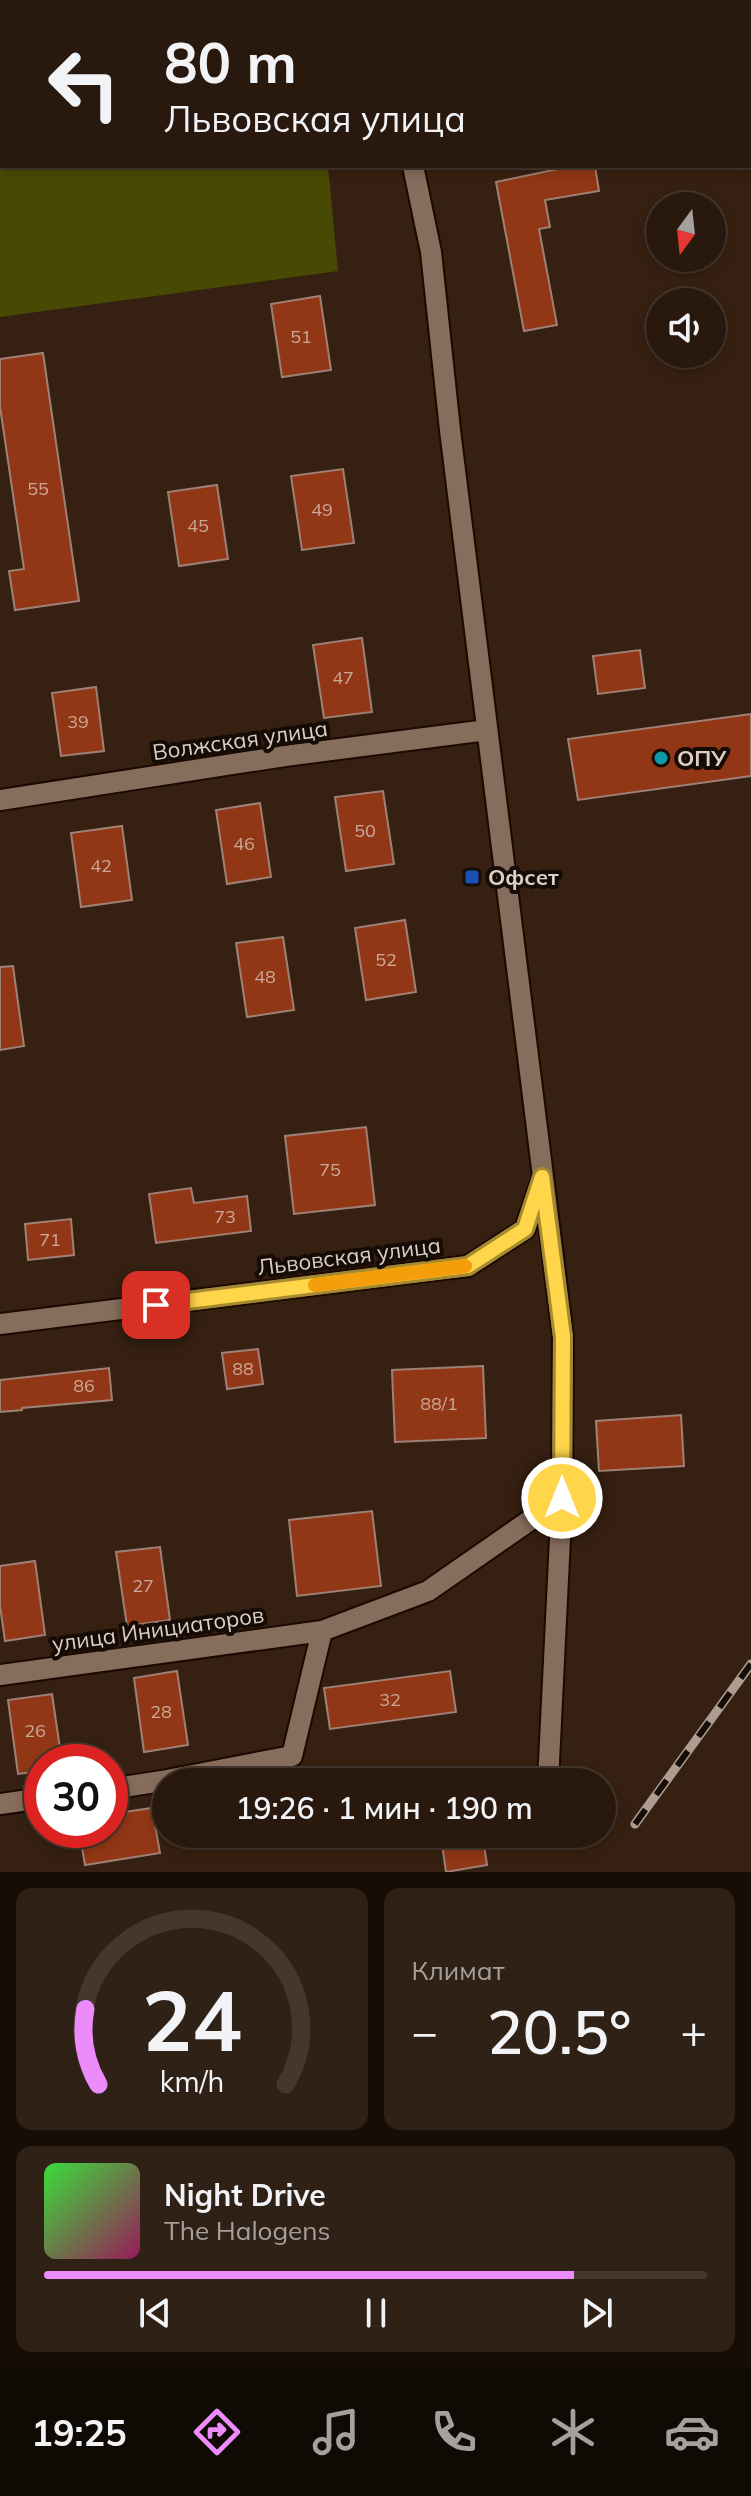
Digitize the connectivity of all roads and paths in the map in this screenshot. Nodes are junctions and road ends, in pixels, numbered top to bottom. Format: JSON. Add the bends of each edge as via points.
{"nodes":[{"id":1,"x":413,"y":168,"type":"edge"},
{"id":2,"x":487,"y":730,"type":"junction"},
{"id":3,"x":0,"y":800,"type":"edge"},
{"id":4,"x":542,"y":1177,"type":"junction"},
{"id":5,"x":0,"y":1324,"type":"edge"},
{"id":6,"x":562,"y":1498,"type":"junction"},
{"id":7,"x":322,"y":1631,"type":"junction"},
{"id":8,"x":0,"y":1675,"type":"edge"},
{"id":9,"x":549,"y":1768,"type":"edge"},
{"id":10,"x":128,"y":1786,"type":"edge"},
{"id":11,"x":24,"y":1801,"type":"edge"},
{"id":12,"x":0,"y":1804,"type":"edge"}],
"edges":[{"from":1,"to":2,"type":"street","name":"Львовская улица","via":[[431,252]]},
{"from":2,"to":3,"type":"street","name":"Волжская улица"},
{"from":2,"to":4,"type":"street","name":"Львовская улица"},
{"from":4,"to":5,"type":"street","name":"Львовская улица","via":[[525,1229],[468,1266]]},
{"from":4,"to":6,"type":"street","via":[[563,1337]]},
{"from":6,"to":7,"type":"street","name":"улица Инициаторов","via":[[428,1591]]},
{"from":6,"to":9,"type":"street"},
{"from":7,"to":8,"type":"street","name":"улица Инициаторов"},
{"from":7,"to":10,"type":"street","via":[[292,1756]]},
{"from":11,"to":12,"type":"street"}]}
